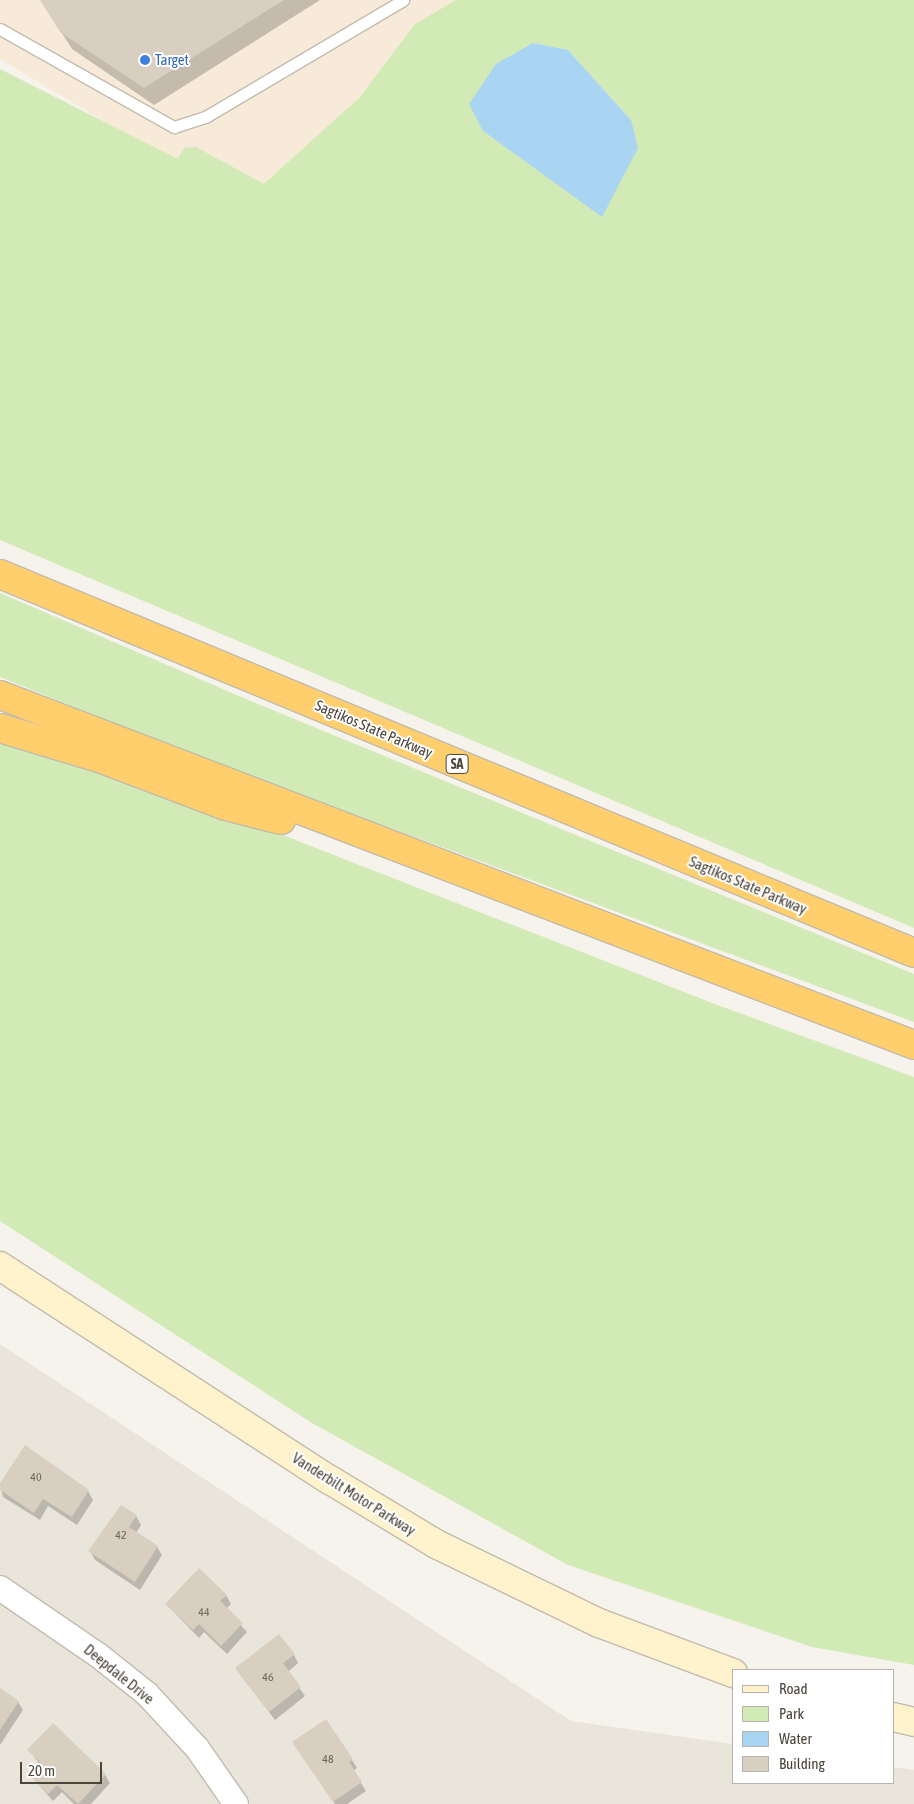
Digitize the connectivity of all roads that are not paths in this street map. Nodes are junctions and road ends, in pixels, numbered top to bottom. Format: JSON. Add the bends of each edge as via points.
{"nodes":[{"id":1,"x":403,"y":0,"type":"edge"},
{"id":2,"x":0,"y":29,"type":"edge"},
{"id":3,"x":0,"y":574,"type":"edge"},
{"id":4,"x":0,"y":695,"type":"edge"},
{"id":5,"x":0,"y":728,"type":"edge"},
{"id":6,"x":410,"y":852,"type":"junction"},
{"id":7,"x":914,"y":954,"type":"edge"},
{"id":8,"x":914,"y":1045,"type":"edge"},
{"id":9,"x":0,"y":1266,"type":"edge"},
{"id":10,"x":0,"y":1588,"type":"edge"},
{"id":11,"x":732,"y":1673,"type":"edge"},
{"id":12,"x":894,"y":1717,"type":"edge"},
{"id":13,"x":914,"y":1722,"type":"edge"},
{"id":14,"x":236,"y":1804,"type":"edge"}],
"edges":[{"from":1,"to":2,"type":"lane","via":[[207,116],[174,127]]},
{"from":3,"to":7,"type":"highway","name":"Sagtikos State Parkway","number":"SA"},
{"from":4,"to":6,"type":"highway"},
{"from":5,"to":6,"type":"highway","via":[[99,758],[226,806]]},
{"from":6,"to":8,"type":"highway"},
{"from":9,"to":11,"type":"main road","name":"Vanderbilt Motor Parkway","via":[[330,1480],[428,1539],[599,1623]]},
{"from":10,"to":14,"type":"street","name":"Deepdale Drive","via":[[98,1655],[147,1694],[197,1748]]},
{"from":12,"to":13,"type":"main road"}]}
